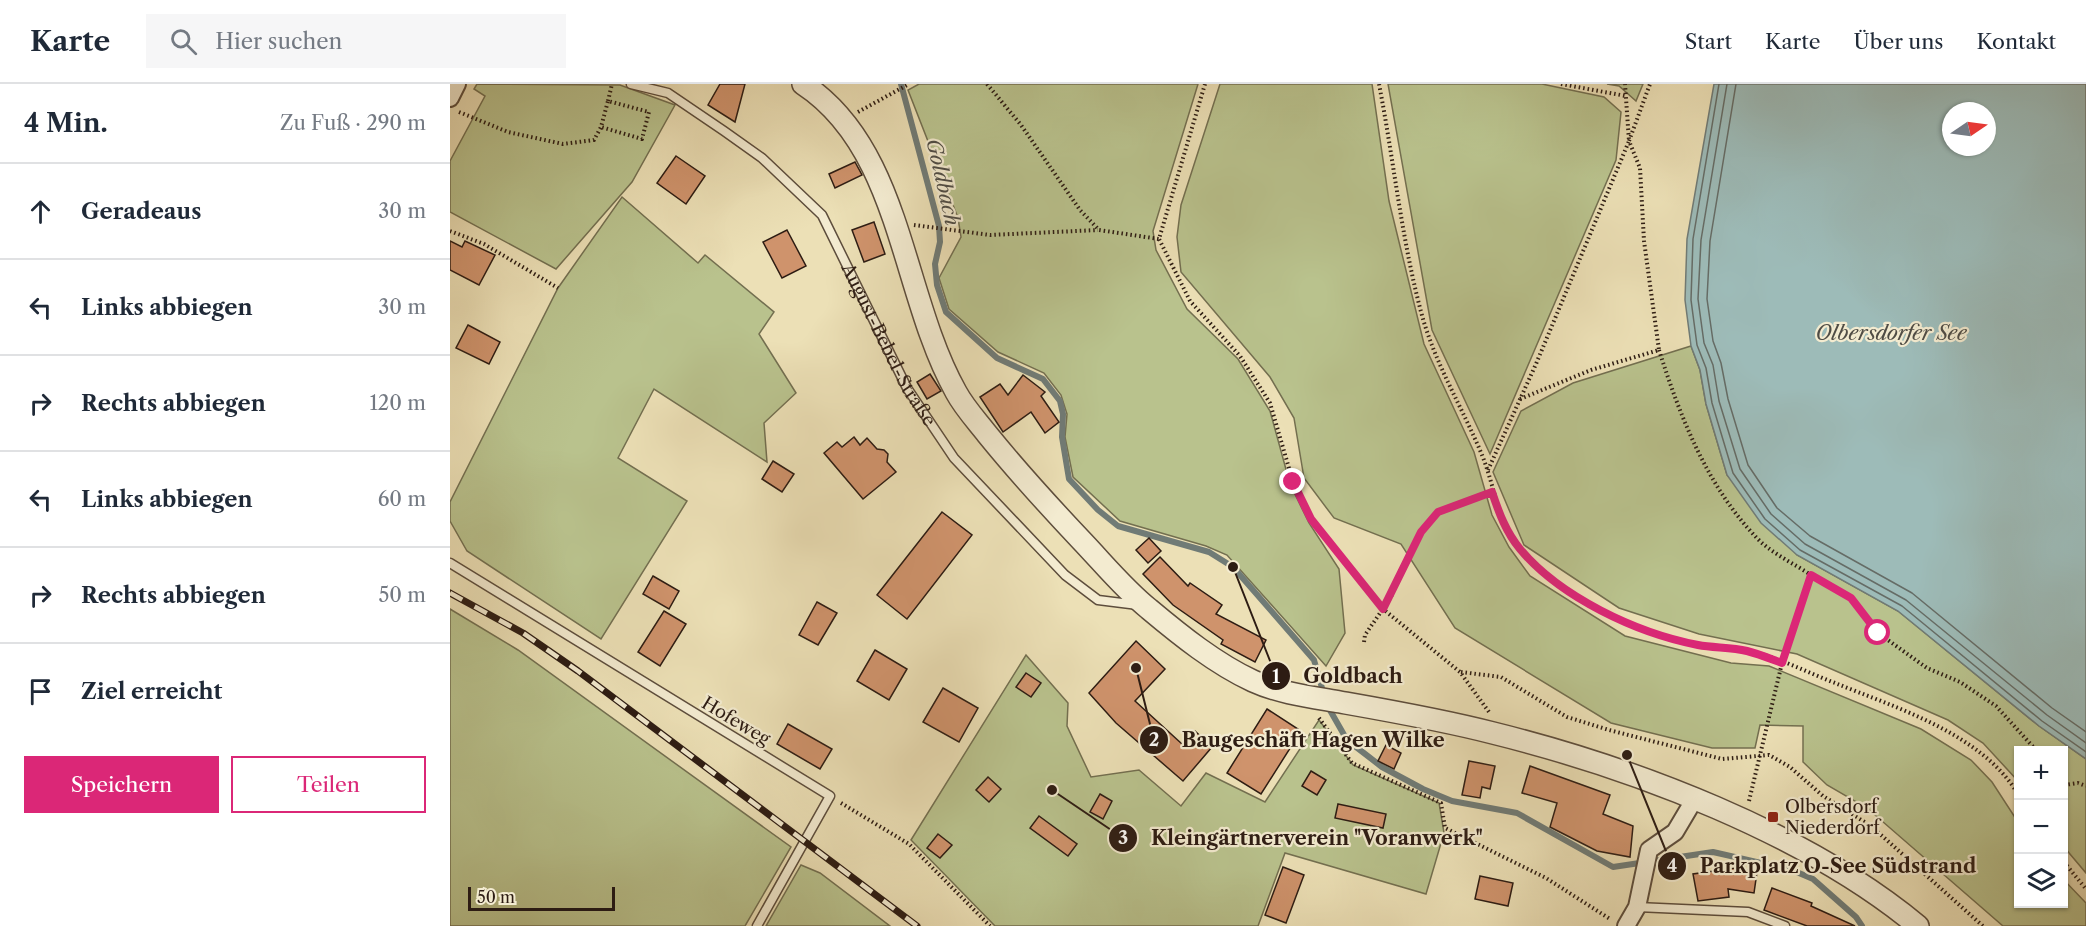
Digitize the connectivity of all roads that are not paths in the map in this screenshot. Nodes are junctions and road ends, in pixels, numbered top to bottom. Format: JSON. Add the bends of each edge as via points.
{"nodes":[{"id":1,"x":457,"y":84,"type":"edge"},
{"id":2,"x":631,"y":84,"type":"edge"},
{"id":3,"x":803,"y":84,"type":"edge"},
{"id":4,"x":450,"y":98,"type":"edge"},
{"id":5,"x":450,"y":563,"type":"edge"},
{"id":6,"x":1144,"y":606,"type":"junction"},
{"id":7,"x":1694,"y":800,"type":"junction"},
{"id":8,"x":1637,"y":907,"type":"junction"},
{"id":9,"x":757,"y":926,"type":"edge"},
{"id":10,"x":1626,"y":926,"type":"edge"},
{"id":11,"x":1785,"y":926,"type":"edge"},
{"id":12,"x":1918,"y":926,"type":"edge"}],
"edges":[{"from":1,"to":4,"type":"street"},
{"from":2,"to":6,"type":"lane","name":"August-Bebel-Straße","via":[[668,93],[724,131],[762,158],[822,214],[907,388],[954,458],[1065,575],[1098,600]]},
{"from":3,"to":6,"type":"street","name":"August-Bebel-Straße","via":[[833,106],[858,138],[871,164],[895,226],[925,327],[958,397],[1024,481]]},
{"from":5,"to":9,"type":"lane","name":"Hofeweg","via":[[830,796]]},
{"from":6,"to":7,"type":"street","name":"August-Bebel-Straße","via":[[1233,671],[1256,683],[1313,698],[1496,733],[1619,770]]},
{"from":7,"to":8,"type":"street","via":[[1675,832],[1649,850]]},
{"from":7,"to":12,"type":"street","name":"August-Bebel-Straße","via":[[1833,865]]},
{"from":8,"to":10,"type":"street"},
{"from":8,"to":11,"type":"lane","via":[[1748,912]]}]}
